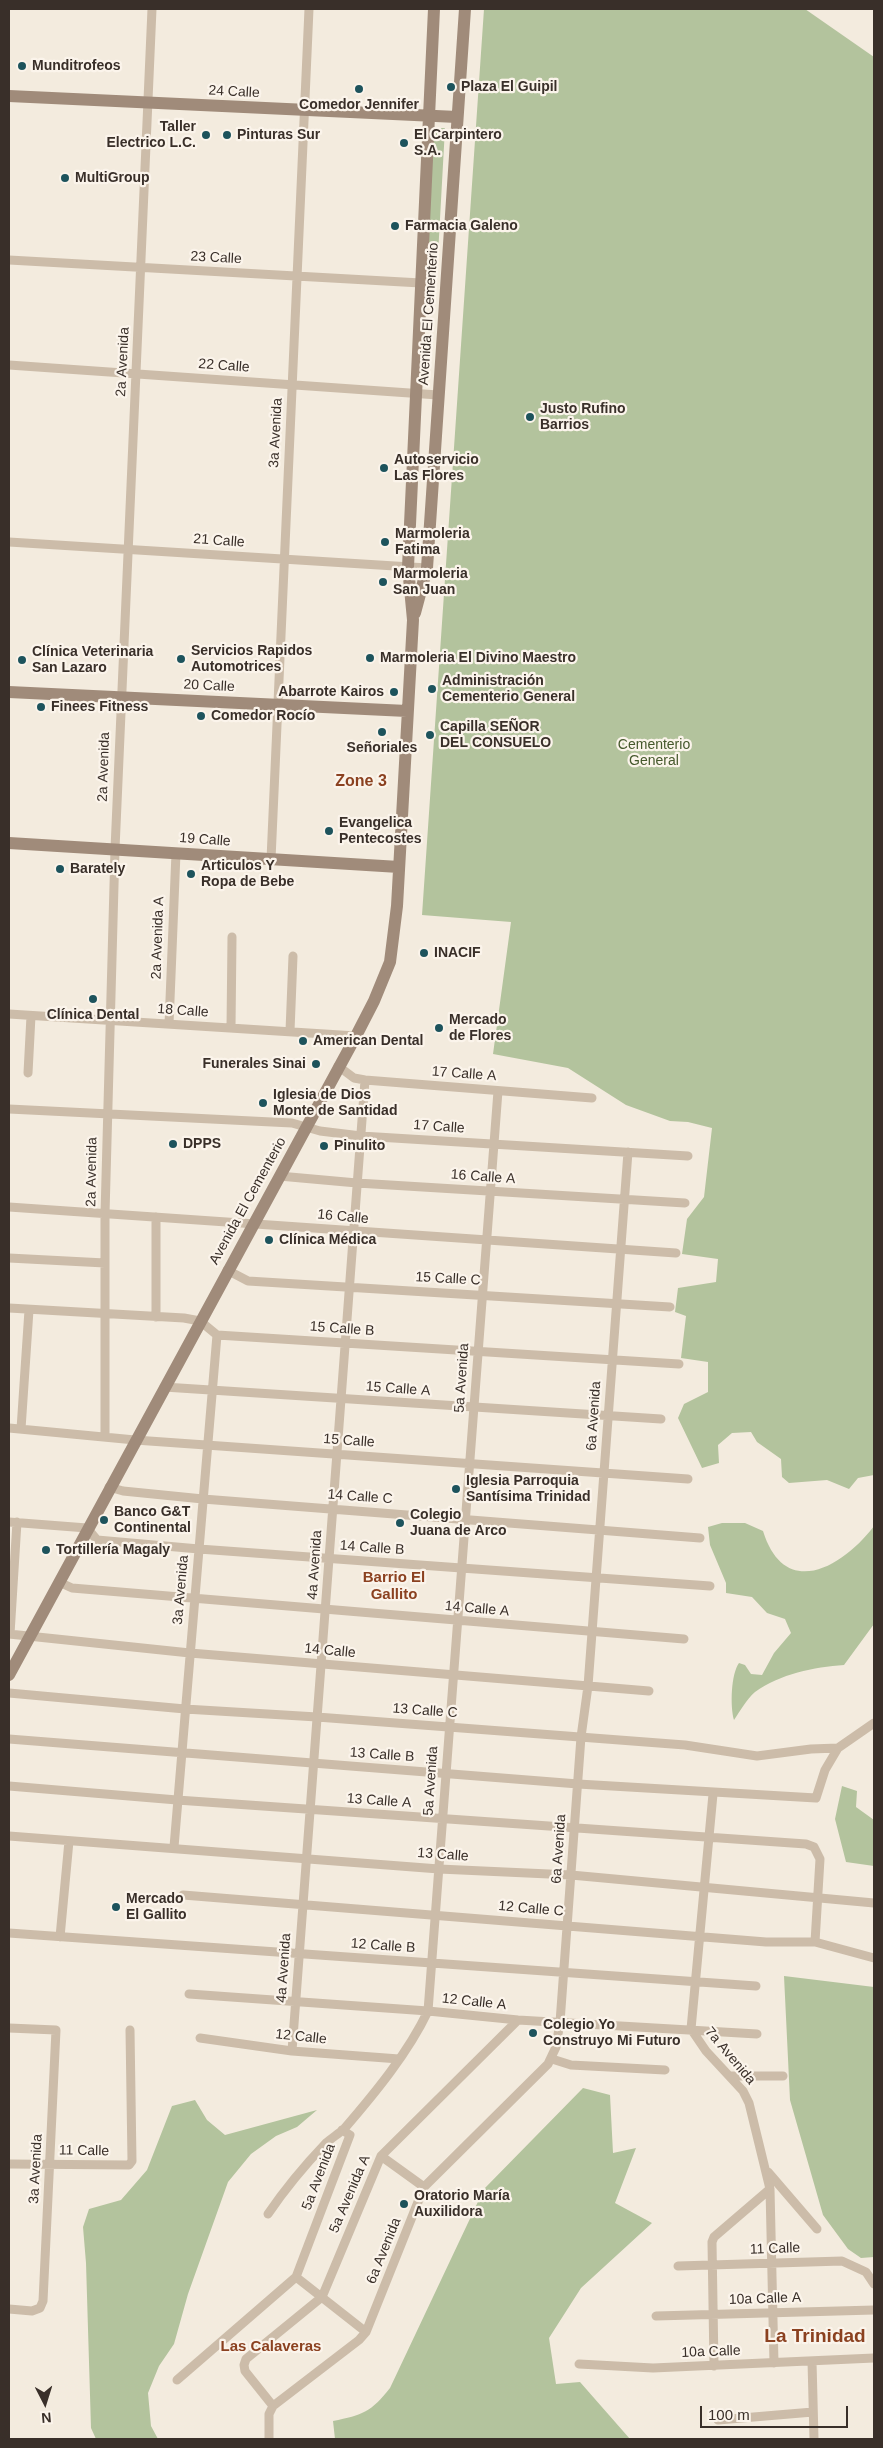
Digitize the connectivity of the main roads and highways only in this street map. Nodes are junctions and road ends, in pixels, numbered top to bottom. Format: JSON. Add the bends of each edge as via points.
{"nodes":[{"id":1,"x":434,"y":9,"type":"edge"},
{"id":2,"x":465,"y":9,"type":"edge"},
{"id":3,"x":9,"y":96,"type":"edge"},
{"id":4,"x":430,"y":116,"type":"junction"},
{"id":5,"x":457,"y":117,"type":"junction"},
{"id":6,"x":413,"y":620,"type":"junction"},
{"id":7,"x":9,"y":692,"type":"edge"},
{"id":8,"x":407,"y":711,"type":"junction"},
{"id":9,"x":9,"y":843,"type":"edge"},
{"id":10,"x":399,"y":867,"type":"junction"},
{"id":11,"x":9,"y":1674,"type":"edge"}],
"edges":[{"from":1,"to":4,"type":"main road","name":"Avenida El Cementerio"},
{"from":2,"to":5,"type":"main road","name":"Avenida El Cementerio"},
{"from":3,"to":4,"type":"main road","name":"24 Calle"},
{"from":4,"to":5,"type":"main road","name":"24 Calle"},
{"from":4,"to":6,"type":"main road","name":"Avenida El Cementerio","via":[[408,567]]},
{"from":5,"to":6,"type":"main road","name":"Avenida El Cementerio","via":[[427,568]]},
{"from":6,"to":8,"type":"main road","name":"Avenida El Cementerio"},
{"from":7,"to":8,"type":"main road","name":"20 Calle"},
{"from":8,"to":10,"type":"main road","name":"Avenida El Cementerio"},
{"from":9,"to":10,"type":"main road","name":"19 Calle"},
{"from":10,"to":11,"type":"main road","name":"Avenida El Cementerio","via":[[390,962],[374,1001]]}]}
